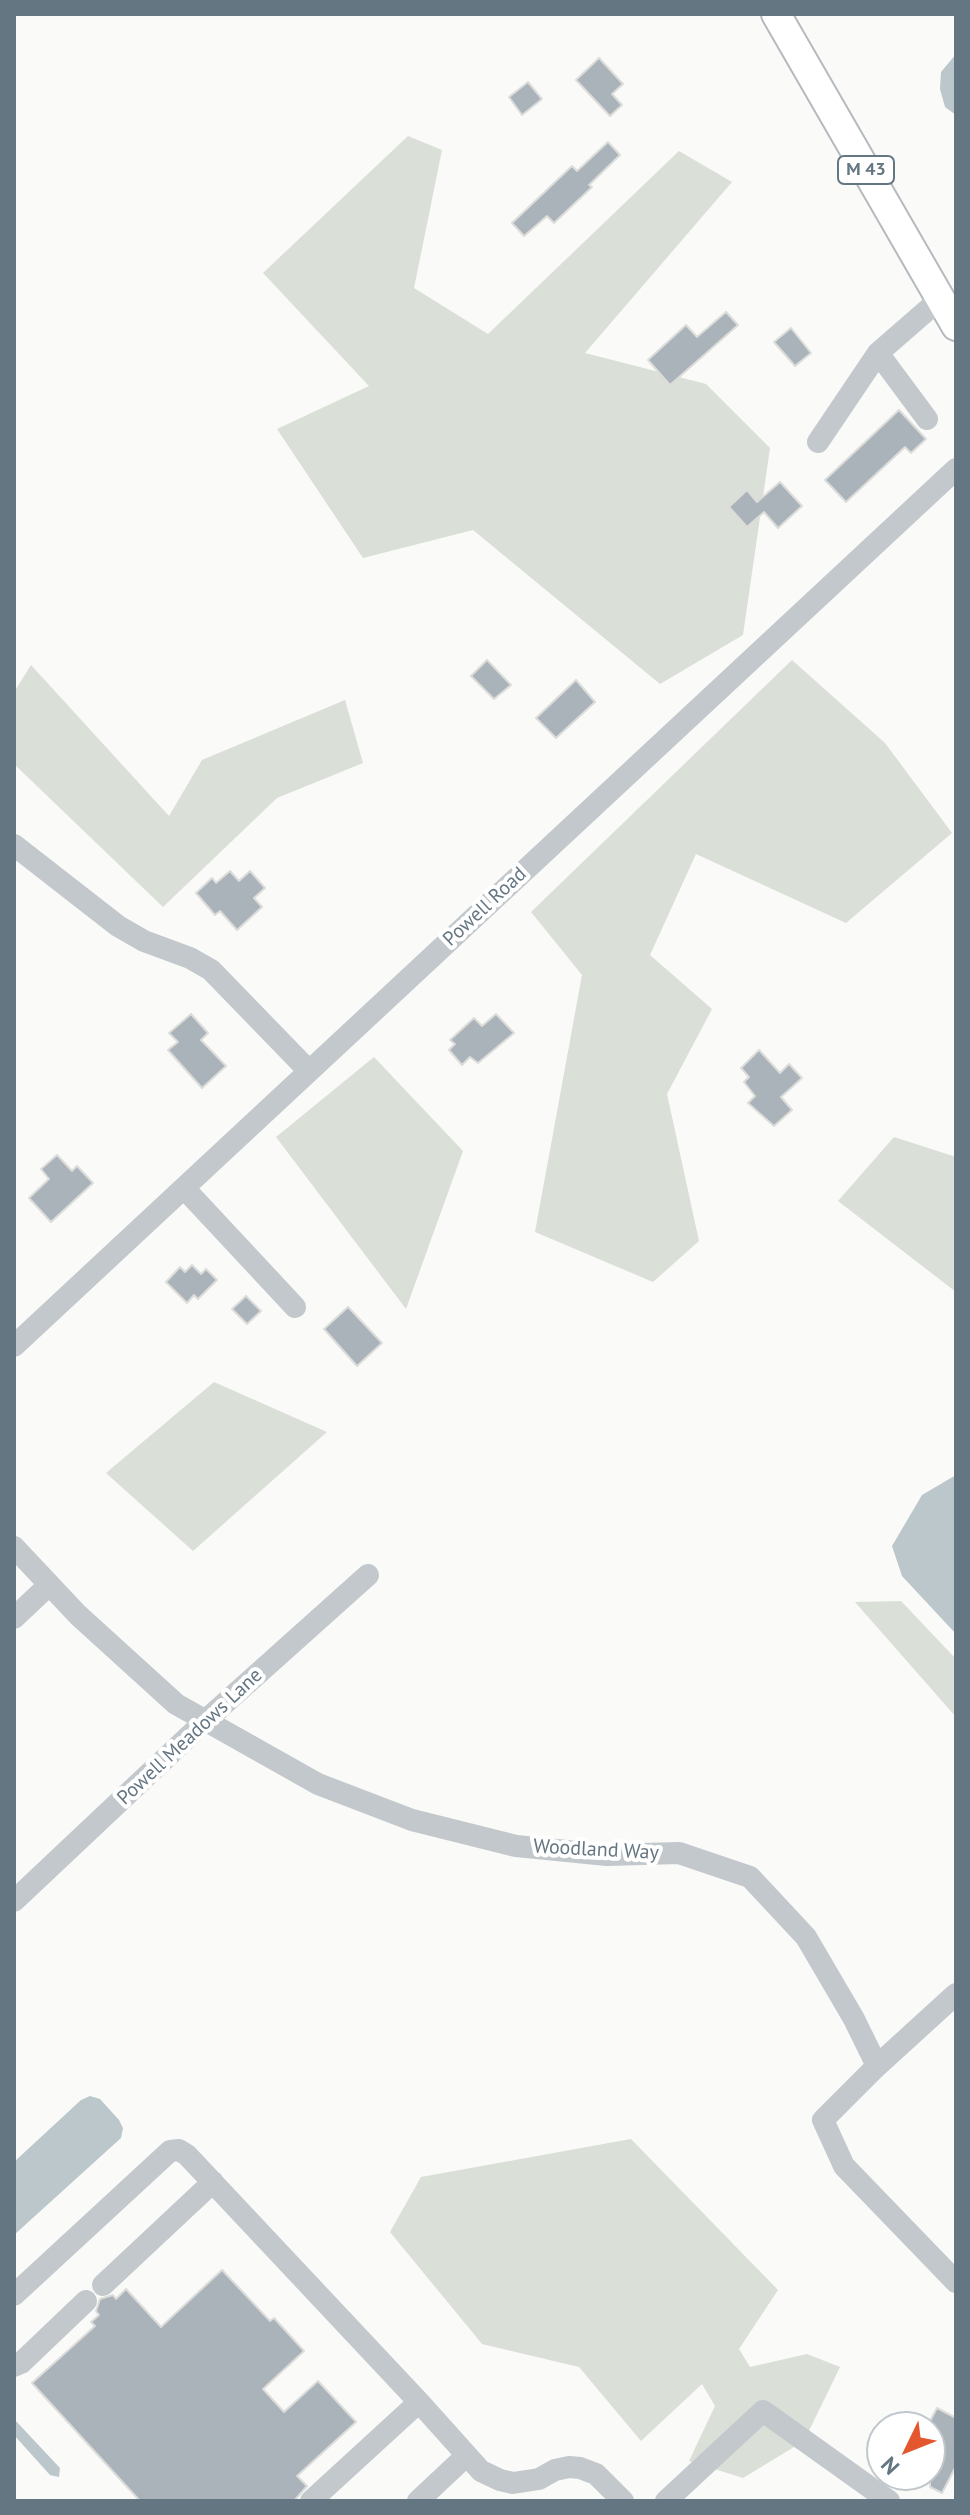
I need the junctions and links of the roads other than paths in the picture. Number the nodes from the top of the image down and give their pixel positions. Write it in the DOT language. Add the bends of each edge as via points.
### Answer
graph roads {
  1 [pos="776,14"];
  2 [pos="940,299"];
  3 [pos="956,326"];
  4 [pos="878,353"];
  5 [pos="927,419"];
  6 [pos="818,442"];
  7 [pos="956,469"];
  8 [pos="14,845"];
  9 [pos="309,1071"];
  10 [pos="184,1188"];
  11 [pos="295,1307"];
  12 [pos="14,1346"];
  13 [pos="14,1547"];
  14 [pos="368,1575"];
  15 [pos="49,1585"];
  16 [pos="14,1618"];
  17 [pos="205,1721"];
  18 [pos="14,1901"];
  19 [pos="956,1994"];
  20 [pos="877,2066"];
  21 [pos="213,2182"];
  22 [pos="956,2282"];
  23 [pos="103,2285"];
  24 [pos="14,2295"];
  25 [pos="86,2301"];
  26 [pos="14,2366"];
  27 [pos="419,2402"];
  28 [pos="466,2456"];
  29 [pos="311,2501"];
  30 [pos="418,2501"];
  31 [pos="623,2501"];
  32 [pos="666,2501"];
  33 [pos="889,2501"];
  1 -- 2 [label="main road, M 43"];
  2 -- 3 [label="main road, M 43"];
  2 -- 4 [label="street"];
  4 -- 5 [label="street"];
  4 -- 6 [label="street"];
  7 -- 9 [label="street, Powell Road"];
  8 -- 9 [label="street" via="118,926 211,970"];
  9 -- 10 [label="street, Powell Road"];
  10 -- 11 [label="street"];
  10 -- 12 [label="street, Powell Road"];
  13 -- 15 [label="street, Woodland Way"];
  14 -- 17 [label="street, Powell Meadows Lane"];
  15 -- 16 [label="street"];
  15 -- 17 [label="street, Woodland Way" via="176,1704"];
  17 -- 18 [label="street, Powell Meadows Lane"];
  17 -- 20 [label="street, Woodland Way" via="318,1784 412,1820 516,1846 607,1855 679,1853 750,1877 806,1937"];
  19 -- 20 [label="street"];
  20 -- 22 [label="street" via="823,2120 844,2166"];
  21 -- 23 [label="street"];
  21 -- 24 [label="street" via="184,2152 170,2151"];
  21 -- 27 [label="street"];
  25 -- 26 [label="street"];
  27 -- 28 [label="street"];
  27 -- 29 [label="street"];
  28 -- 30 [label="street"];
  28 -- 31 [label="street" via="490,2477 513,2483 583,2468 604,2480"];
  32 -- 33 [label="street" via="763,2411"];
}
